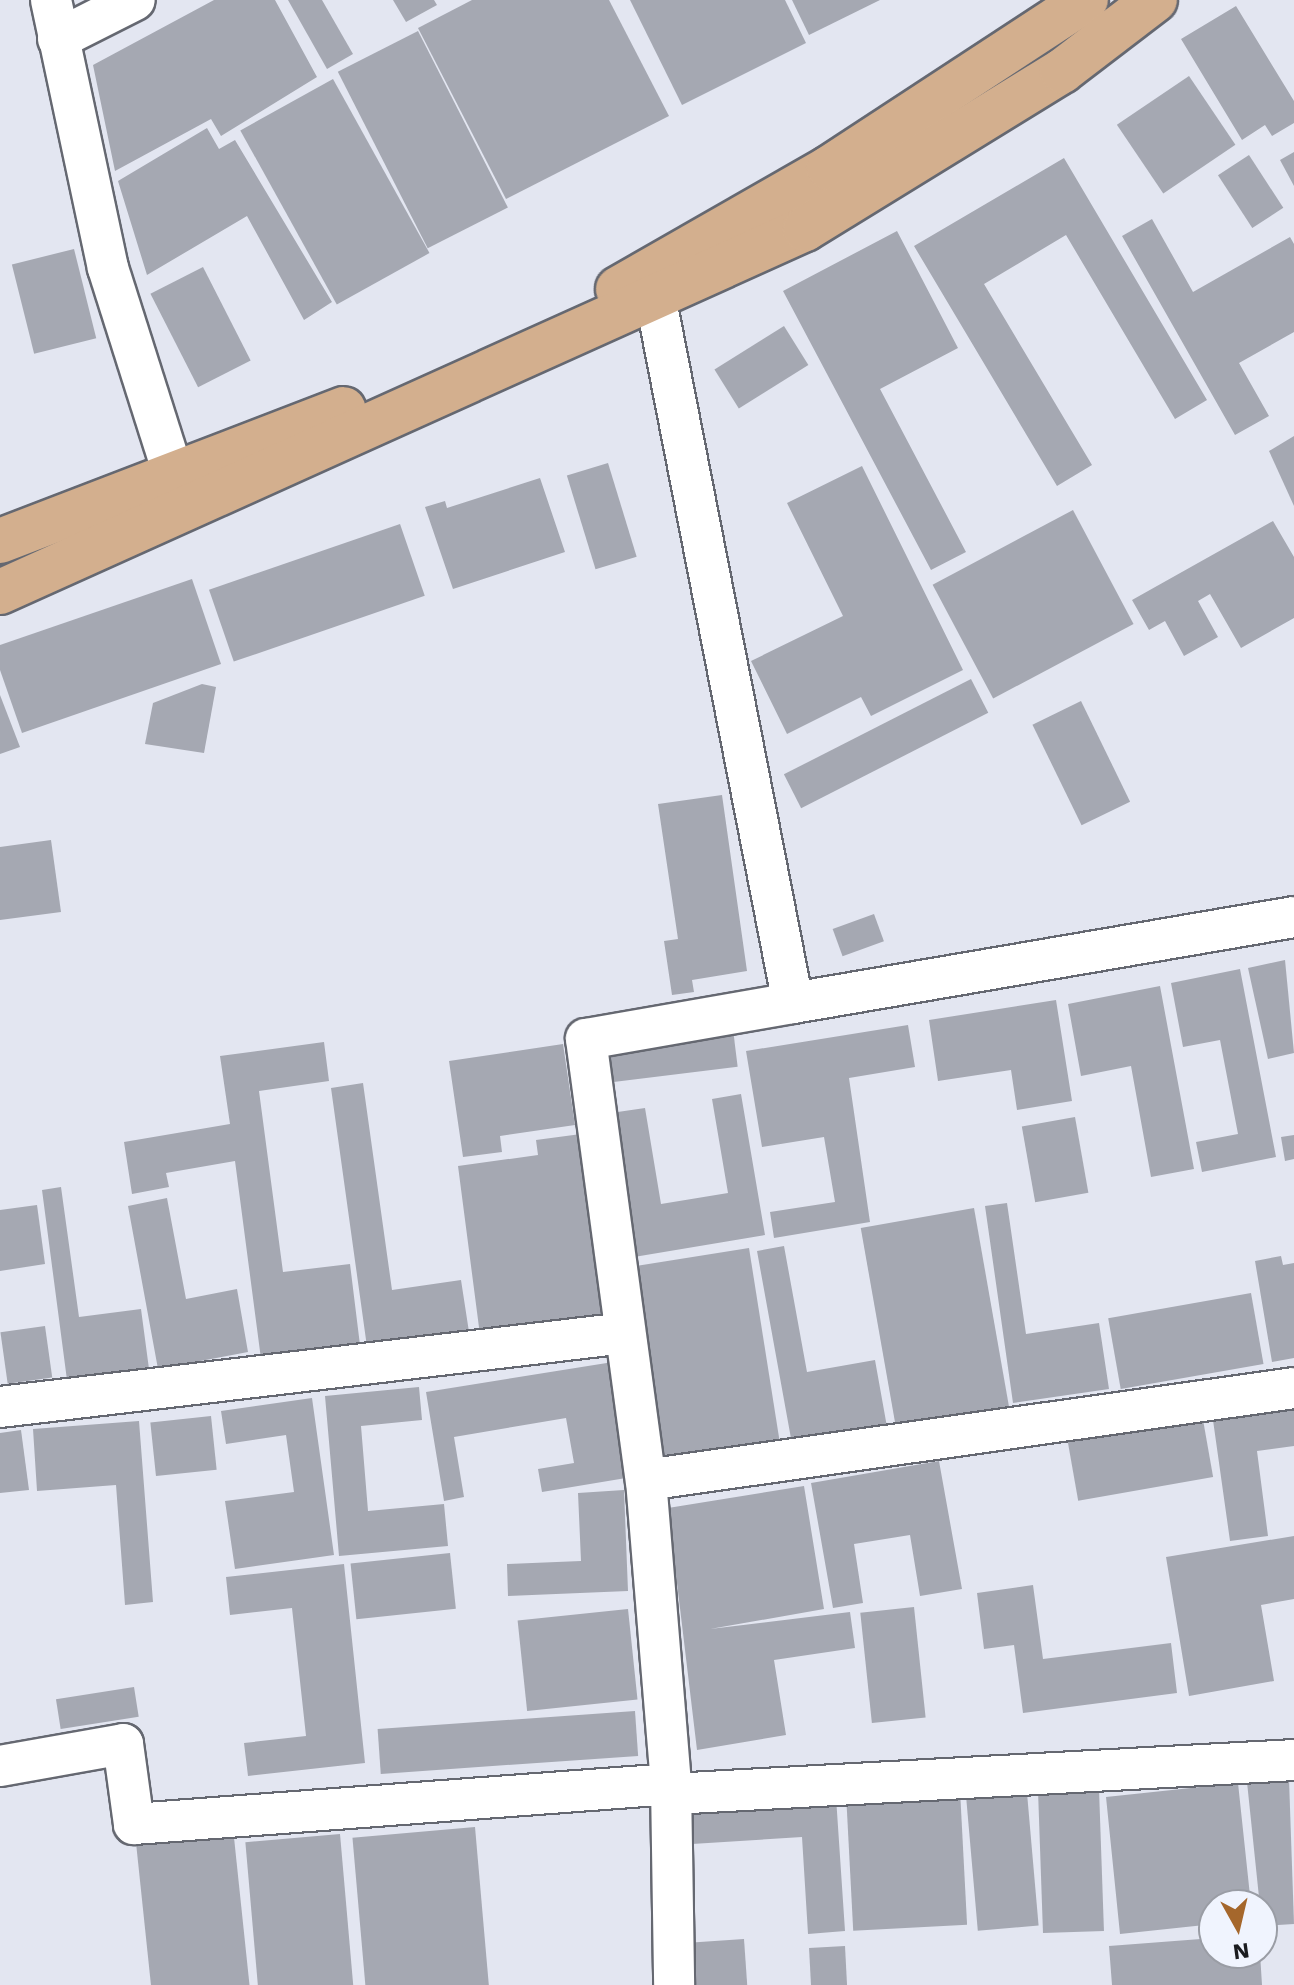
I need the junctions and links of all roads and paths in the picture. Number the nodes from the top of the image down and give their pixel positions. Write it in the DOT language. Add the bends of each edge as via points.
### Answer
graph roads {
  1 [pos="51,0"];
  2 [pos="135,0"];
  3 [pos="1086,0"];
  4 [pos="1155,0"];
  5 [pos="58,39"];
  6 [pos="656,301"];
  7 [pos="174,476"];
  8 [pos="0,541"];
  9 [pos="0,592"];
  10 [pos="1294,917"];
  11 [pos="793,1003"];
  12 [pos="625,1333"];
  13 [pos="1294,1388"];
  14 [pos="0,1407"];
  15 [pos="646,1480"];
  16 [pos="1294,1760"];
  17 [pos="0,1766"];
  18 [pos="671,1789"];
  19 [pos="674,1985"];
  1 -- 5 [label="street"];
  2 -- 5 [label="street"];
  3 -- 7 [label="main road" via="829,168 630,284"];
  4 -- 6 [label="main road" via="1062,71 805,229"];
  5 -- 7 [label="street" via="108,268"];
  6 -- 9 [label="main road"];
  6 -- 11 [label="street"];
  7 -- 8 [label="main road"];
  10 -- 11 [label="street"];
  11 -- 12 [label="street" via="586,1039"];
  12 -- 14 [label="street"];
  12 -- 15 [label="street"];
  13 -- 15 [label="street"];
  15 -- 18 [label="street"];
  16 -- 18 [label="street"];
  17 -- 18 [label="street" via="123,1744 134,1824"];
  18 -- 19 [label="street"];
}
